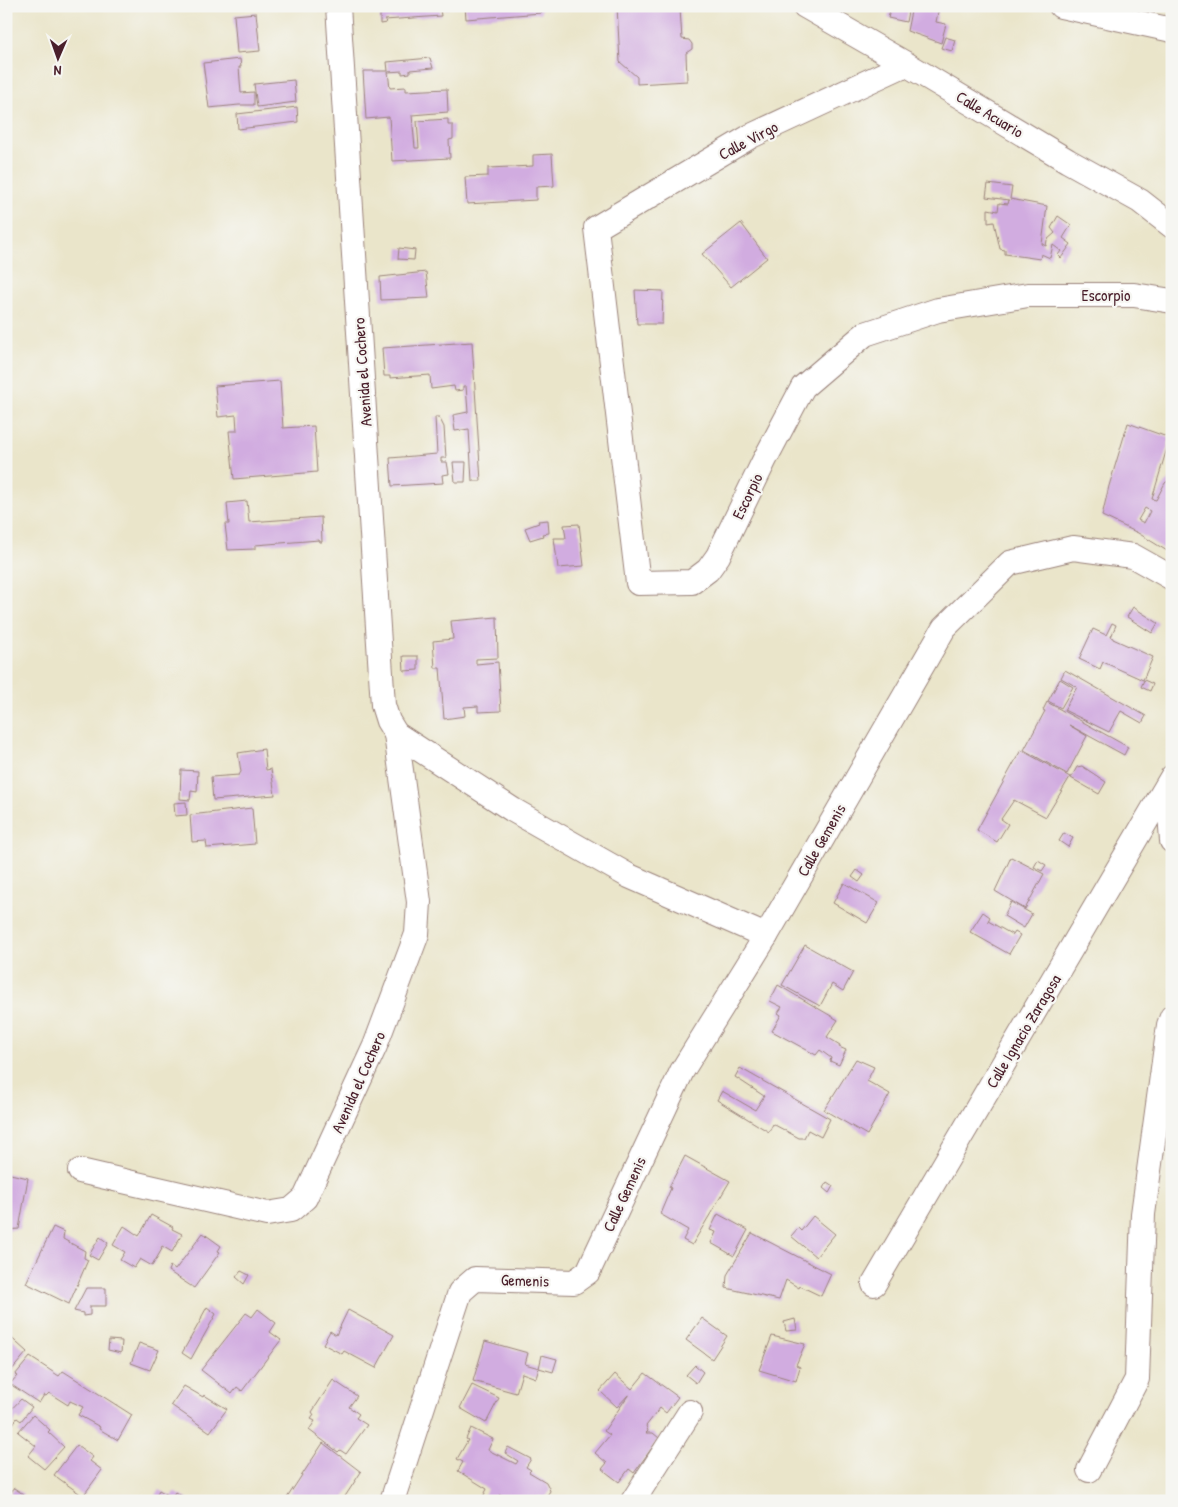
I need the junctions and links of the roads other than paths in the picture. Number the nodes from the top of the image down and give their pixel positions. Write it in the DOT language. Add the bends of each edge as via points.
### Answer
graph roads {
  1 [pos="338,6"];
  2 [pos="805,6"];
  3 [pos="1062,6"];
  4 [pos="1172,30"];
  5 [pos="906,64"];
  6 [pos="1172,226"];
  7 [pos="596,228"];
  8 [pos="1172,301"];
  9 [pos="1172,578"];
  10 [pos="396,734"];
  11 [pos="1170,781"];
  12 [pos="1172,841"];
  13 [pos="766,936"];
  14 [pos="1172,1017"];
  15 [pos="80,1171"];
  16 [pos="574,1282"];
  17 [pos="874,1284"];
  18 [pos="690,1412"];
  19 [pos="1089,1470"];
  20 [pos="392,1501"];
  21 [pos="633,1501"];
  1 -- 10 [label="street, Avenida el Cochero" via="384,705"];
  2 -- 5 [label="street, Calle Acuario"];
  3 -- 4 [label="street"];
  5 -- 6 [label="street, Calle Acuario" via="1140,201"];
  5 -- 7 [label="street, Calle Virgo" via="751,136"];
  7 -- 8 [label="street, Escorpio" via="638,583 692,582 708,570 803,387 865,334 938,310 1028,296 1134,294"];
  9 -- 13 [label="street, Calle Gemenis" via="1133,556 1073,548 1010,562 944,628"];
  10 -- 13 [label="street" via="513,810 629,876"];
  10 -- 15 [label="street, Avenida el Cochero" via="420,902 417,934 376,1046 305,1198 291,1210 266,1214"];
  11 -- 12 [label="street"];
  11 -- 17 [label="street, Calle Ignacio Zaragosa"];
  13 -- 16 [label="street, Calle Gemenis" via="682,1071 588,1272"];
  14 -- 19 [label="street" via="1143,1214 1137,1379"];
  16 -- 20 [label="street, Gemenis" via="475,1279 460,1292"];
  18 -- 21 [label="street"];
}
